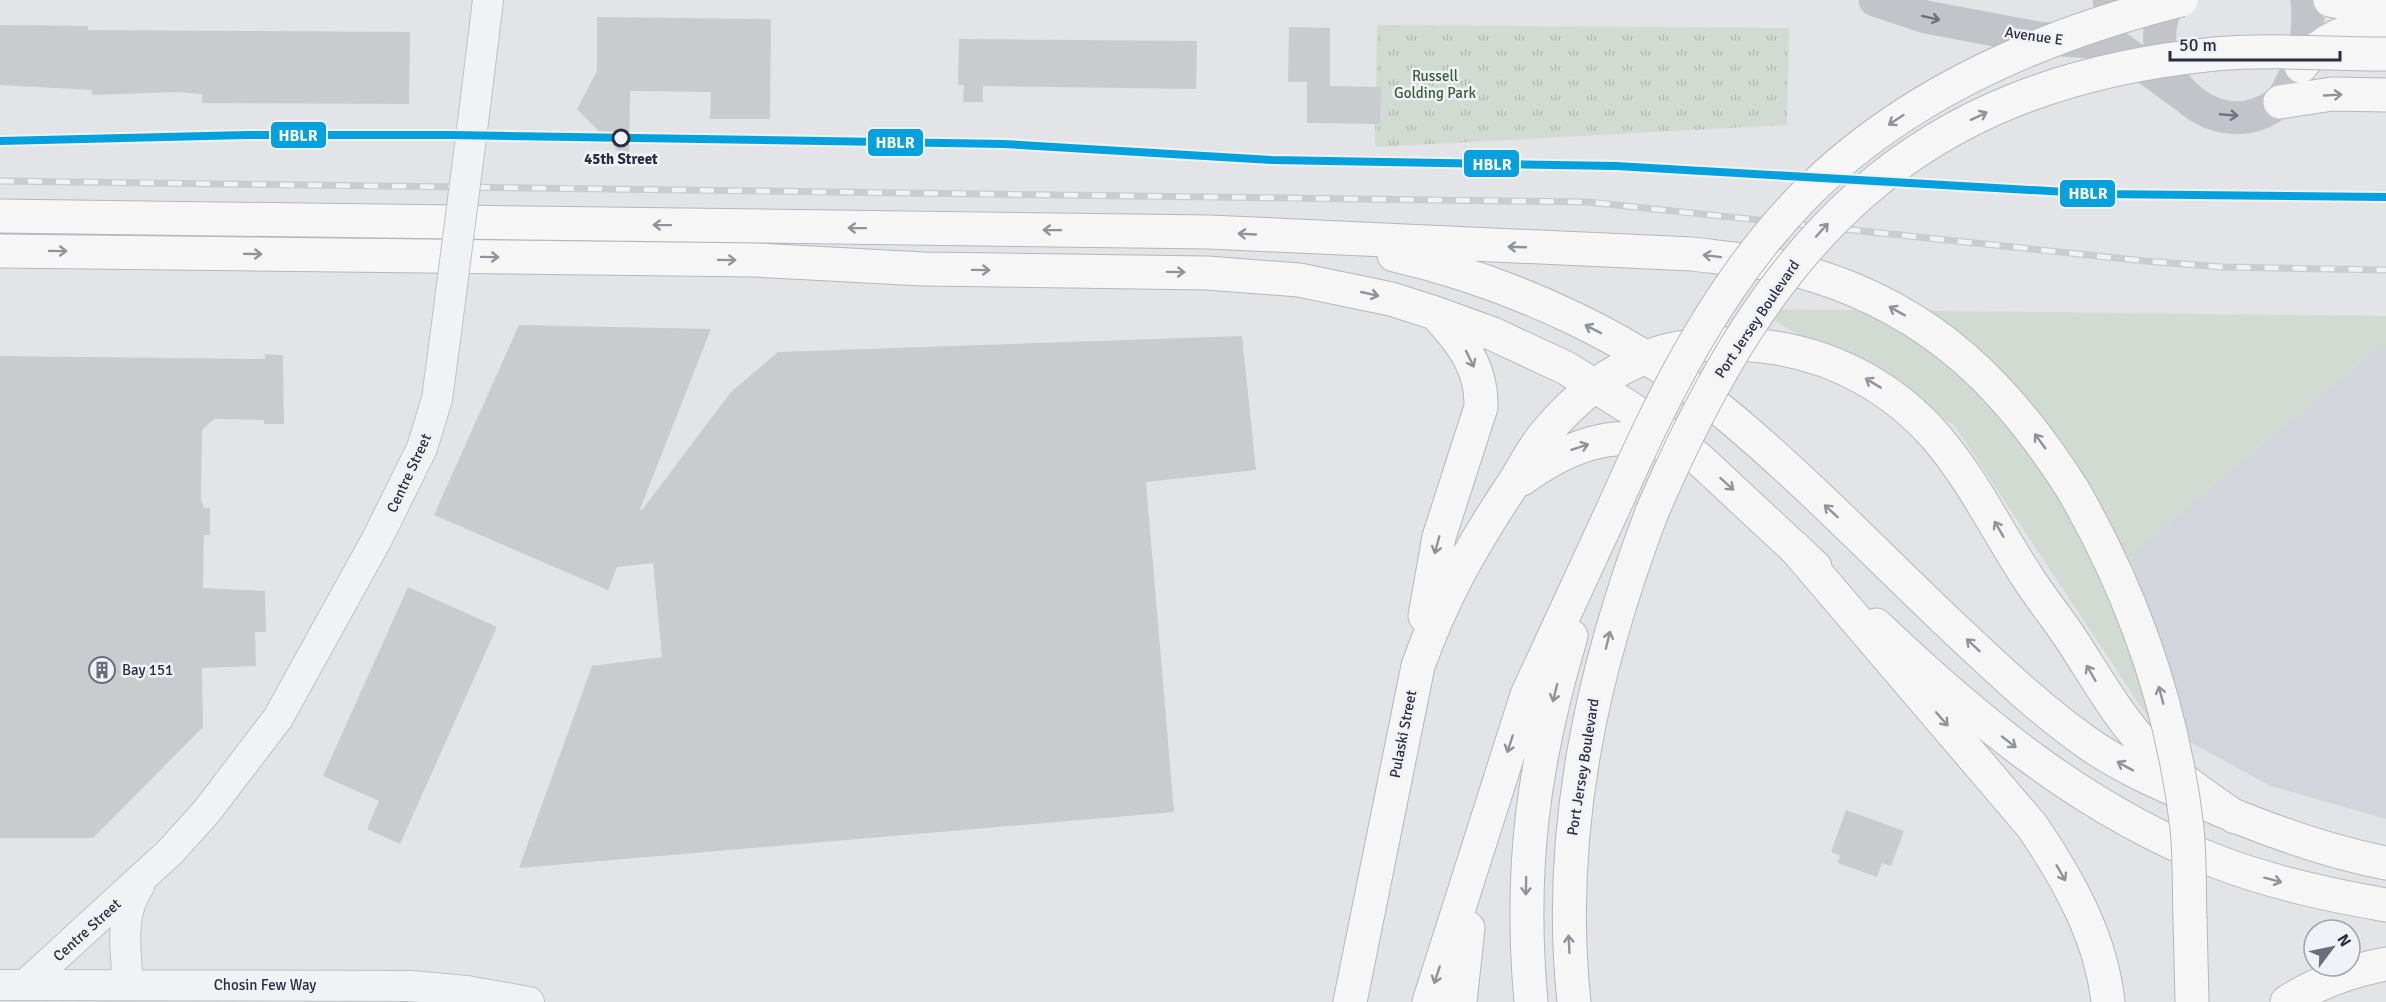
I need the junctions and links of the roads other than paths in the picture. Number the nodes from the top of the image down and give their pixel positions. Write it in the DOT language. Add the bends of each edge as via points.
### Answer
graph roads {
  1 [pos="488,0"];
  2 [pos="1875,0"];
  3 [pos="2109,0"];
  4 [pos="2137,0"];
  5 [pos="2170,0"];
  6 [pos="2181,0"];
  7 [pos="2307,0"];
  8 [pos="2330,0"];
  9 [pos="2386,10"];
  10 [pos="2386,22"];
  11 [pos="2386,54"];
  12 [pos="2299,67"];
  13 [pos="2182,94"];
  14 [pos="2386,95"];
  15 [pos="2280,102"];
  16 [pos="0,216"];
  17 [pos="1305,238"];
  18 [pos="0,251"];
  19 [pos="1435,313"];
  20 [pos="1763,346"];
  21 [pos="1644,358"];
  22 [pos="1596,386"];
  23 [pos="1708,401"];
  24 [pos="1699,459"];
  25 [pos="1512,487"];
  26 [pos="1618,498"];
  27 [pos="1794,548"];
  28 [pos="1418,666"];
  29 [pos="2235,817"];
  30 [pos="1480,840"];
  31 [pos="2386,863"];
  32 [pos="148,874"];
  33 [pos="2386,905"];
  34 [pos="2190,919"];
  35 [pos="2386,964"];
  36 [pos="13,985"];
  37 [pos="128,985"];
  38 [pos="529,1002"];
  39 [pos="1350,1002"];
  40 [pos="1429,1002"];
  41 [pos="1460,1002"];
  42 [pos="1531,1002"];
  43 [pos="1574,1002"];
  44 [pos="2108,1002"];
  45 [pos="2176,1002"];
  46 [pos="2192,1002"];
  47 [pos="2287,1002"];
  1 -- 32 [label="street, Centre Street, bridge" via="437,399 423,448 278,718 207,811"];
  2 -- 13 [label="main road, Avenue E, one-way" via="1926,17 2038,38 2112,46 2133,56"];
  3 -- 4 [label="main road"];
  5 -- 13 [label="main road" via="2160,25 2159,44 2163,62"];
  6 -- 26 [label="highway, one-way, bridge" via="2052,39 1965,79 1893,122 1830,170 1774,230 1702,331 1669,388"];
  7 -- 12 [label="main road" via="2308,18"];
  8 -- 9 [label="highway"];
  10 -- 12 [label="highway" via="2352,28 2334,36 2310,53"];
  43 -- 11 [label="highway, Port Jersey Boulevard, one-way, bridge" via="1568,919 1569,858 1582,761 1612,623 1652,512 1701,405 1767,298 1828,224 1854,197 1945,132 2012,102 2086,77 2219,54"];
  12 -- 15 [label="main road"];
  13 -- 15 [label="main road, Avenue E, one-way" via="2197,106 2232,116 2251,115"];
  15 -- 14 [label="highway, one-way" via="2332,94"];
  17 -- 16 [label="highway, one-way" via="1197,232"];
  21 -- 17 [label="highway, one-way" via="1552,309 1502,288 1403,257"];
  34 -- 17 [label="highway, one-way, bridge" via="2187,830 2172,740 2133,611 2096,529 2073,490 2022,416 1959,352 1890,307 1813,274 1773,264 1692,254"];
  18 -- 19 [label="highway, one-way" via="742,260 923,269 1207,273 1299,280 1391,299"];
  19 -- 22 [label="highway" via="1493,334"];
  19 -- 28 [label="highway, one-way" via="1470,357 1479,379 1481,407 1432,564"];
  20 -- 21 [label="highway, Pulaski Street" via="1700,343"];
  20 -- 23 [label="highway" via="1730,367"];
  29 -- 20 [label="highway, Pulaski Street, one-way" via="2163,763 2120,717 2028,579 1978,493 1936,436 1911,411 1854,372 1794,351"];
  21 -- 22 [label="highway, Pulaski Street"];
  21 -- 23 [label="highway"];
  22 -- 24 [label="highway"];
  22 -- 25 [label="highway, Pulaski Street" via="1546,433"];
  23 -- 24 [label="highway"];
  29 -- 23 [label="highway, one-way" via="2132,769 2091,746 2054,718 1754,438"];
  25 -- 24 [label="highway, Pulaski Street, one-way" via="1562,453 1608,439 1661,444"];
  24 -- 27 [label="highway, one-way"];
  25 -- 28 [label="highway, Pulaski Street" via="1458,571"];
  26 -- 30 [label="highway, one-way" via="1527,695"];
  26 -- 42 [label="highway, one-way" via="1564,660 1535,789 1525,920"];
  27 -- 33 [label="highway, one-way" via="1975,715 2067,783 2118,815 2167,840 2260,877"];
  27 -- 44 [label="highway, one-way" via="2010,799 2044,845 2084,916"];
  28 -- 39 [label="highway, Pulaski Street"];
  29 -- 31 [label="highway" via="2329,849"];
  30 -- 40 [label="highway, one-way"];
  30 -- 41 [label="highway"];
  32 -- 36 [label="street, Centre Street"];
  32 -- 37 [label="street, Centre Street" via="129,905 126,918"];
  34 -- 45 [label="highway"];
  34 -- 46 [label="highway"];
  35 -- 47 [label="highway" via="2337,976"];
  36 -- 37 [label="street, Chosin Few Way"];
  37 -- 38 [label="street, Chosin Few Way" via="411,986"];
}
